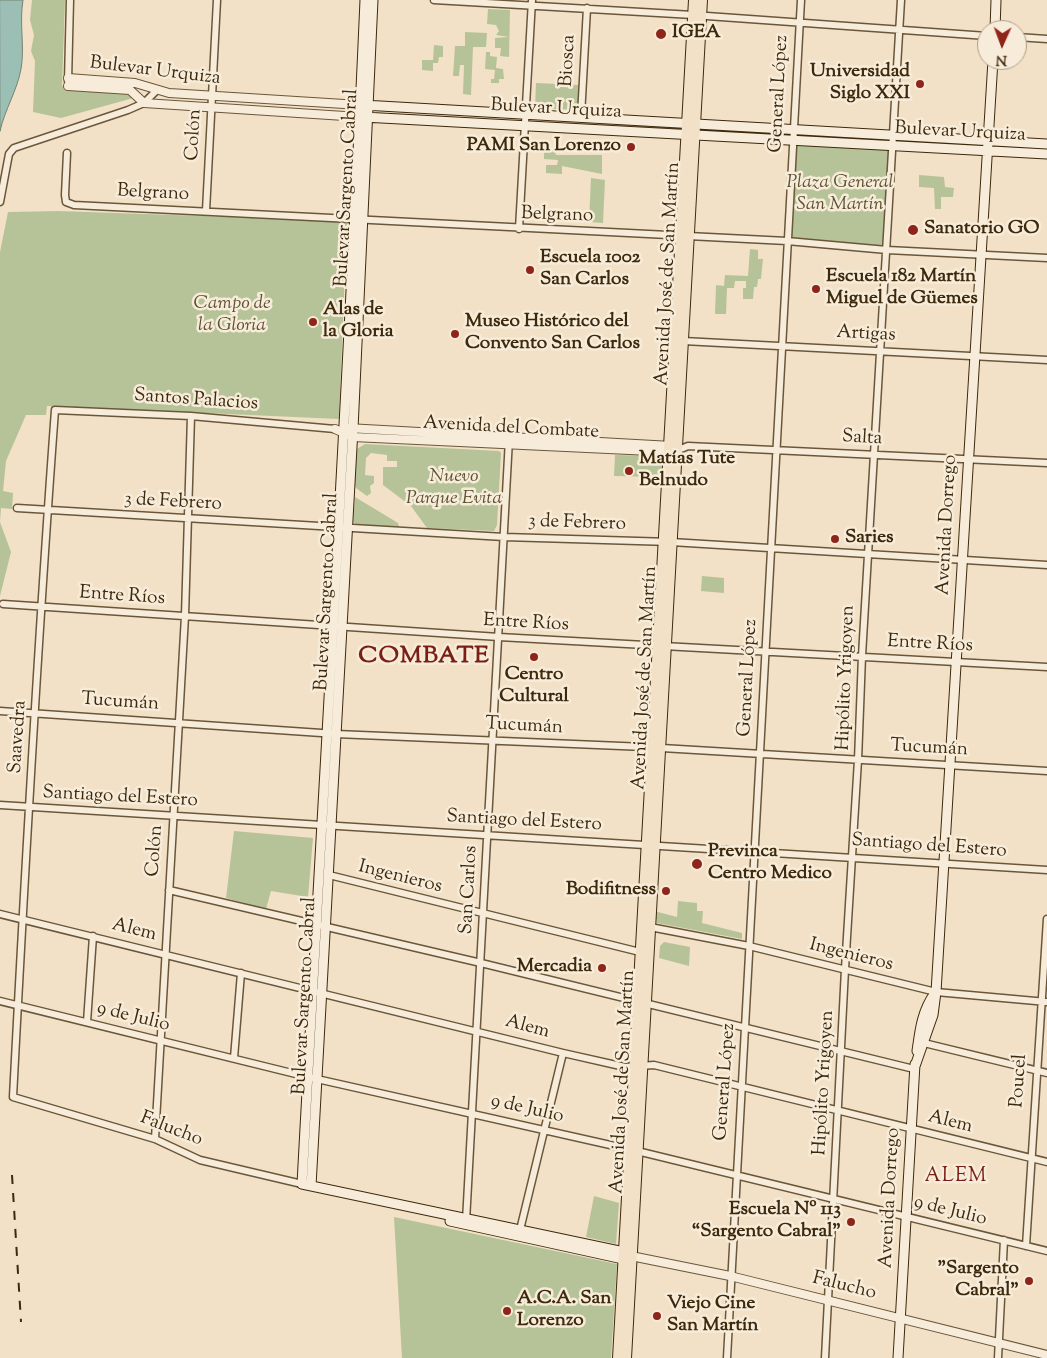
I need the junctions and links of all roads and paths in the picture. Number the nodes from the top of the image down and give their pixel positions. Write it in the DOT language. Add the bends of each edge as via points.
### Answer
graph roads {
  1 [pos="70,0"];
  2 [pos="217,0"];
  3 [pos="364,0"];
  4 [pos="373,0"];
  5 [pos="434,0"];
  6 [pos="694,0"];
  7 [pos="702,0"];
  8 [pos="801,0"];
  9 [pos="901,0"];
  10 [pos="996,0"];
  11 [pos="533,2"];
  12 [pos="587,8"];
  13 [pos="697,15"];
  14 [pos="995,20"];
  15 [pos="800,23"];
  16 [pos="899,30"];
  17 [pos="977,35"];
  18 [pos="1027,38"];
  19 [pos="1047,39"];
  20 [pos="992,70"];
  21 [pos="68,82"];
  22 [pos="156,91"];
  23 [pos="212,96"];
  24 [pos="144,103"];
  25 [pos="364,105"];
  26 [pos="211,107"];
  27 [pos="525,113"];
  28 [pos="581,116"];
  29 [pos="363,117"];
  30 [pos="525,124"];
  31 [pos="691,129"];
  32 [pos="793,130"];
  33 [pos="893,135"];
  34 [pos="793,140"];
  35 [pos="988,140"];
  36 [pos="1047,144"];
  37 [pos="893,146"];
  38 [pos="987,151"];
  39 [pos="67,153"];
  40 [pos="1047,154"];
  41 [pos="0,202"];
  42 [pos="206,211"];
  43 [pos="359,219"];
  44 [pos="519,229"];
  45 [pos="684,236"];
  46 [pos="787,241"];
  47 [pos="887,250"];
  48 [pos="981,256"];
  49 [pos="1047,258"];
  50 [pos="683,341"];
  51 [pos="781,346"];
  52 [pos="881,351"];
  53 [pos="974,356"];
  54 [pos="1047,360"];
  55 [pos="55,410"];
  56 [pos="191,416"];
  57 [pos="335,428"];
  58 [pos="349,432"];
  59 [pos="508,441"];
  60 [pos="672,449"];
  61 [pos="777,449"];
  62 [pos="874,454"];
  63 [pos="968,460"];
  64 [pos="1047,463"];
  65 [pos="17,508"];
  66 [pos="48,511"];
  67 [pos="188,519"];
  68 [pos="343,528"];
  69 [pos="504,537"];
  70 [pos="667,542"];
  71 [pos="772,548"];
  72 [pos="868,554"];
  73 [pos="963,560"];
  74 [pos="1047,565"];
  75 [pos="3,604"];
  76 [pos="40,606"];
  77 [pos="184,616"];
  78 [pos="332,626"];
  79 [pos="342,626"];
  80 [pos="498,637"];
  81 [pos="661,646"];
  82 [pos="766,651"];
  83 [pos="862,656"];
  84 [pos="957,661"];
  85 [pos="1047,667"];
  86 [pos="0,711"];
  87 [pos="36,712"];
  88 [pos="179,722"];
  89 [pos="326,733"];
  90 [pos="336,734"];
  91 [pos="493,741"];
  92 [pos="655,748"];
  93 [pos="760,754"];
  94 [pos="858,760"];
  95 [pos="951,766"];
  96 [pos="1047,771"];
  97 [pos="0,805"];
  98 [pos="29,808"];
  99 [pos="174,816"];
  100 [pos="321,825"];
  101 [pos="331,826"];
  102 [pos="488,835"];
  103 [pos="650,844"];
  104 [pos="754,852"];
  105 [pos="853,857"];
  106 [pos="943,863"];
  107 [pos="1047,870"];
  108 [pos="328,875"];
  109 [pos="169,890"];
  110 [pos="0,914"];
  111 [pos="484,914"];
  112 [pos="23,919"];
  113 [pos="1047,919"];
  114 [pos="316,924"];
  115 [pos="326,926"];
  116 [pos="650,927"];
  117 [pos="93,936"];
  118 [pos="749,946"];
  119 [pos="640,952"];
  120 [pos="164,954"];
  121 [pos="481,963"];
  122 [pos="845,970"];
  123 [pos="240,973"];
  124 [pos="317,992"];
  125 [pos="936,992"];
  126 [pos="0,1000"];
  127 [pos="1044,1001"];
  128 [pos="641,1002"];
  129 [pos="18,1005"];
  130 [pos="88,1022"];
  131 [pos="920,1028"];
  132 [pos="744,1029"];
  133 [pos="477,1030"];
  134 [pos="160,1040"];
  135 [pos="924,1043"];
  136 [pos="842,1051"];
  137 [pos="564,1053"];
  138 [pos="234,1058"];
  139 [pos="638,1066"];
  140 [pos="914,1069"];
  141 [pos="1036,1070"];
  142 [pos="1047,1073"];
  143 [pos="313,1077"];
  144 [pos="740,1088"];
  145 [pos="12,1097"];
  146 [pos="839,1110"];
  147 [pos="473,1113"];
  148 [pos="911,1129"];
  149 [pos="544,1130"];
  150 [pos="155,1138"];
  151 [pos="633,1150"];
  152 [pos="1031,1158"];
  153 [pos="1047,1162"];
  154 [pos="735,1176"];
  155 [pos="311,1186"];
  156 [pos="834,1198"];
  157 [pos="906,1216"];
  158 [pos="466,1221"];
  159 [pos="520,1233"];
  160 [pos="1004,1240"];
  161 [pos="1026,1246"];
  162 [pos="1047,1251"];
  163 [pos="626,1256"];
  164 [pos="730,1276"];
  165 [pos="828,1300"];
  166 [pos="900,1318"];
  167 [pos="999,1343"];
  168 [pos="1047,1355"];
  169 [pos="618,1358"];
  170 [pos="626,1358"];
  171 [pos="727,1358"];
  172 [pos="825,1358"];
  173 [pos="898,1358"];
  174 [pos="998,1358"];
  1 -- 21 [label="street"];
  2 -- 23 [label="street, Colón"];
  3 -- 25 [label="main road, Bulevar Sargento Cabral"];
  4 -- 25 [label="main road, Bulevar Sargento Cabral"];
  5 -- 11 [label="street"];
  6 -- 13 [label="main road, Avenida José de San Martín"];
  7 -- 13 [label="main road, Avenida José de San Martín"];
  8 -- 15 [label="street, General López"];
  9 -- 16 [label="street, Hipólito Yrigoyen"];
  10 -- 14 [label="main road"];
  11 -- 12 [label="street"];
  11 -- 27 [label="street"];
  12 -- 13 [label="street"];
  12 -- 28 [label="street, Biosca"];
  13 -- 15 [label="street"];
  13 -- 31 [label="main road, Avenida José de San Martín"];
  15 -- 16 [label="street"];
  15 -- 32 [label="street, General López"];
  16 -- 17 [label="street"];
  16 -- 33 [label="street, Hipólito Yrigoyen"];
  18 -- 19 [label="street"];
  20 -- 35 [label="main road, Avenida Dorrego"];
  21 -- 22 [label="street, Bulevar Urquiza" via="134,83"];
  21 -- 24 [label="street, Bulevar Urquiza" via="130,90"];
  22 -- 23 [label="street, Bulevar Urquiza"];
  22 -- 24 [label="street"];
  23 -- 25 [label="street, Bulevar Urquiza"];
  23 -- 26 [label="street, Colón"];
  24 -- 26 [label="street, Bulevar Urquiza"];
  24 -- 41 [label="street" via="14,148 9,154"];
  25 -- 27 [label="main road, Bulevar Urquiza"];
  25 -- 29 [label="main road, Bulevar Sargento Cabral"];
  26 -- 29 [label="street, Bulevar Urquiza"];
  26 -- 42 [label="street, Colón"];
  27 -- 28 [label="main road, Bulevar Urquiza"];
  27 -- 30 [label="street"];
  28 -- 31 [label="main road, Bulevar Urquiza"];
  29 -- 30 [label="main road, Bulevar Urquiza"];
  29 -- 43 [label="main road, Bulevar Sargento Cabral"];
  30 -- 31 [label="main road, Bulevar Urquiza"];
  30 -- 44 [label="street"];
  31 -- 32 [label="main road, Bulevar Urquiza"];
  31 -- 34 [label="main road, Bulevar Urquiza"];
  31 -- 45 [label="main road, Avenida José de San Martín"];
  32 -- 33 [label="main road, Bulevar Urquiza"];
  32 -- 34 [label="street, General López"];
  33 -- 35 [label="main road, Bulevar Urquiza"];
  33 -- 37 [label="street, Hipólito Yrigoyen"];
  34 -- 37 [label="main road, Bulevar Urquiza"];
  34 -- 46 [label="street, General López"];
  35 -- 36 [label="main road, Bulevar Urquiza"];
  35 -- 38 [label="main road, Avenida Dorrego"];
  37 -- 38 [label="main road, Bulevar Urquiza"];
  37 -- 47 [label="street, Hipólito Yrigoyen"];
  38 -- 40 [label="main road, Bulevar Urquiza"];
  38 -- 48 [label="main road, Avenida Dorrego"];
  39 -- 42 [label="street, Belgrano" via="66,202"];
  42 -- 43 [label="street, Belgrano"];
  43 -- 44 [label="street, Belgrano"];
  43 -- 58 [label="main road, Bulevar Sargento Cabral"];
  44 -- 45 [label="street, Belgrano"];
  45 -- 46 [label="street, Belgrano"];
  45 -- 50 [label="main road, Avenida José de San Martín"];
  45 -- 60 [label="main road, Avenida José de San Martín"];
  46 -- 47 [label="street, Belgrano"];
  46 -- 51 [label="street, General López"];
  47 -- 48 [label="street, Belgrano"];
  47 -- 52 [label="street, Hipólito Yrigoyen"];
  48 -- 49 [label="street, Belgrano"];
  48 -- 53 [label="main road, Avenida Dorrego"];
  50 -- 51 [label="street, Artigas"];
  50 -- 60 [label="main road, Avenida José de San Martín"];
  51 -- 52 [label="street, Artigas"];
  51 -- 61 [label="street, General López"];
  52 -- 53 [label="street, Artigas"];
  52 -- 62 [label="street, Hipólito Yrigoyen"];
  53 -- 54 [label="street, Artigas"];
  53 -- 63 [label="main road, Avenida Dorrego"];
  55 -- 56 [label="street, Santos Palacios"];
  55 -- 66 [label="street, Saavedra"];
  56 -- 57 [label="street, Santos Palacios"];
  56 -- 67 [label="street, Colón"];
  57 -- 58 [label="street, Santos Palacios"];
  58 -- 59 [label="street, Avenida del Combate"];
  58 -- 68 [label="main road, Bulevar Sargento Cabral"];
  59 -- 60 [label="street, Avenida del Combate"];
  59 -- 69 [label="street, San Carlos"];
  60 -- 61 [label="street, Salta" via="688,446"];
  60 -- 70 [label="main road, Avenida José de San Martín"];
  61 -- 62 [label="street, Salta"];
  61 -- 71 [label="street, General López"];
  62 -- 63 [label="street, Salta"];
  62 -- 72 [label="street, Hipólito Yrigoyen"];
  63 -- 64 [label="street, Salta"];
  63 -- 73 [label="main road, Avenida Dorrego"];
  65 -- 66 [label="street, 3 de Febrero"];
  66 -- 67 [label="street, 3 de Febrero"];
  66 -- 76 [label="street, Saavedra"];
  67 -- 68 [label="street, 3 de Febrero"];
  67 -- 77 [label="street, Colón"];
  68 -- 69 [label="street, 3 de Febrero"];
  68 -- 78 [label="main road, Bulevar Sargento Cabral"];
  68 -- 79 [label="main road, Bulevar Sargento Cabral"];
  69 -- 70 [label="street, 3 de Febrero"];
  69 -- 80 [label="street, San Carlos"];
  70 -- 71 [label="street, 3 de Febrero"];
  70 -- 81 [label="main road, Avenida José de San Martín"];
  71 -- 72 [label="street, 3 de Febrero"];
  71 -- 82 [label="street, General López"];
  72 -- 73 [label="street, 3 de Febrero"];
  72 -- 83 [label="street, Hipólito Yrigoyen"];
  73 -- 74 [label="street, 3 de Febrero"];
  73 -- 84 [label="main road, Avenida Dorrego"];
  75 -- 76 [label="street, Entre Ríos"];
  76 -- 77 [label="street, Entre Ríos"];
  76 -- 87 [label="street, Saavedra"];
  77 -- 78 [label="street, Entre Ríos"];
  77 -- 88 [label="street, Colón"];
  78 -- 79 [label="street, Entre Ríos"];
  78 -- 89 [label="main road, Bulevar Sargento Cabral"];
  79 -- 80 [label="street, Entre Ríos"];
  79 -- 90 [label="main road, Bulevar Sargento Cabral"];
  80 -- 81 [label="street, Entre Ríos"];
  80 -- 91 [label="street, San Carlos"];
  81 -- 82 [label="street, Entre Ríos"];
  81 -- 92 [label="main road, Avenida José de San Martín"];
  82 -- 83 [label="street, Entre Ríos"];
  82 -- 93 [label="street, General López"];
  83 -- 84 [label="street, Entre Ríos"];
  83 -- 94 [label="street, Hipólito Yrigoyen"];
  84 -- 85 [label="street, Entre Ríos"];
  84 -- 95 [label="main road, Avenida Dorrego"];
  86 -- 87 [label="street, Tucumán"];
  87 -- 88 [label="street, Tucumán"];
  87 -- 98 [label="street, Saavedra"];
  88 -- 89 [label="street, Tucumán"];
  88 -- 99 [label="street, Colón"];
  89 -- 90 [label="street, Tucumán"];
  89 -- 100 [label="main road, Bulevar Sargento Cabral"];
  90 -- 91 [label="street, Tucumán"];
  90 -- 101 [label="main road, Bulevar Sargento Cabral"];
  91 -- 92 [label="street, Tucumán"];
  91 -- 102 [label="street, San Carlos"];
  92 -- 93 [label="street, Tucumán"];
  92 -- 103 [label="main road, Avenida José de San Martín"];
  93 -- 94 [label="street, Tucumán"];
  93 -- 104 [label="street, General López"];
  94 -- 95 [label="street, Tucumán"];
  94 -- 105 [label="street, Hipólito Yrigoyen"];
  95 -- 96 [label="street, Tucumán"];
  95 -- 106 [label="main road, Avenida Dorrego"];
  97 -- 98 [label="street, Santiago del Estero"];
  98 -- 99 [label="street, Santiago del Estero"];
  98 -- 112 [label="street, Saavedra"];
  99 -- 100 [label="street, Santiago del Estero"];
  99 -- 109 [label="street, Colón"];
  100 -- 101 [label="street, Santiago del Estero"];
  100 -- 114 [label="main road, Bulevar Sargento Cabral"];
  101 -- 102 [label="street, Santiago del Estero"];
  101 -- 108 [label="main road, Bulevar Sargento Cabral"];
  102 -- 103 [label="street, Santiago del Estero"];
  102 -- 111 [label="street, San Carlos"];
  103 -- 104 [label="street, Santiago del Estero"];
  103 -- 116 [label="main road, Avenida José de San Martín"];
  103 -- 119 [label="main road, Avenida José de San Martín"];
  104 -- 105 [label="street, Santiago del Estero"];
  104 -- 118 [label="street, General López"];
  105 -- 106 [label="street, Santiago del Estero"];
  105 -- 122 [label="street, Hipólito Yrigoyen"];
  106 -- 107 [label="street, Santiago del Estero"];
  106 -- 125 [label="main road, Avenida Dorrego"];
  108 -- 111 [label="street, Ingenieros"];
  108 -- 115 [label="main road, Bulevar Sargento Cabral"];
  109 -- 114 [label="street"];
  109 -- 120 [label="street, Colón"];
  110 -- 112 [label="street, Alem"];
  111 -- 119 [label="street, Ingenieros"];
  111 -- 121 [label="street, San Carlos"];
  112 -- 117 [label="street, Alem"];
  112 -- 129 [label="street, Saavedra"];
  113 -- 127 [label="street, Poucel"];
  114 -- 115 [label="street"];
  114 -- 124 [label="main road, Bulevar Sargento Cabral"];
  115 -- 121 [label="street"];
  115 -- 124 [label="main road, Bulevar Sargento Cabral"];
  116 -- 118 [label="street, Ingenieros"];
  116 -- 128 [label="main road, Avenida José de San Martín"];
  117 -- 120 [label="street, Alem"];
  117 -- 130 [label="street"];
  118 -- 122 [label="street, Ingenieros"];
  118 -- 132 [label="street, General López"];
  119 -- 128 [label="main road, Avenida José de San Martín"];
  120 -- 123 [label="street, Alem"];
  120 -- 134 [label="street, Colón"];
  121 -- 128 [label="street"];
  121 -- 133 [label="street, San Carlos"];
  122 -- 125 [label="street, Ingenieros"];
  122 -- 136 [label="street, Hipólito Yrigoyen"];
  123 -- 124 [label="street, Alem"];
  123 -- 138 [label="street"];
  124 -- 133 [label="street, Alem"];
  124 -- 143 [label="main road, Bulevar Sargento Cabral"];
  125 -- 127 [label="street, Ingenieros"];
  125 -- 131 [label="main road, Avenida Dorrego" via="927,1003"];
  125 -- 135 [label="main road, Avenida Dorrego"];
  126 -- 129 [label="street, 9 de Julio"];
  127 -- 141 [label="street, Poucel"];
  128 -- 132 [label="street"];
  128 -- 139 [label="main road, Avenida José de San Martín"];
  129 -- 130 [label="street, 9 de Julio"];
  129 -- 145 [label="street, Saavedra"];
  130 -- 134 [label="street, 9 de Julio"];
  131 -- 135 [label="street"];
  131 -- 140 [label="main road, Avenida Dorrego"];
  132 -- 136 [label="street"];
  132 -- 144 [label="street, General López"];
  133 -- 137 [label="street, Alem"];
  133 -- 147 [label="street, San Carlos"];
  134 -- 138 [label="street, 9 de Julio"];
  134 -- 150 [label="street, Colón"];
  135 -- 140 [label="main road, Avenida Dorrego"];
  135 -- 141 [label="street"];
  136 -- 140 [label="street"];
  136 -- 146 [label="street, Hipólito Yrigoyen"];
  137 -- 139 [label="street, Alem" via="625,1068"];
  137 -- 149 [label="street"];
  138 -- 143 [label="street, 9 de Julio"];
  139 -- 144 [label="street, Alem" via="654,1065"];
  139 -- 151 [label="main road, Avenida José de San Martín"];
  140 -- 148 [label="main road, Avenida Dorrego"];
  141 -- 142 [label="street"];
  141 -- 152 [label="street, Poucel"];
  143 -- 147 [label="street, 9 de Julio"];
  143 -- 155 [label="main road, Bulevar Sargento Cabral"];
  144 -- 146 [label="street, Alem"];
  144 -- 154 [label="street, General López"];
  145 -- 150 [label="street, Falucho"];
  146 -- 148 [label="street, Alem"];
  146 -- 156 [label="street, Hipólito Yrigoyen"];
  147 -- 149 [label="street, 9 de Julio"];
  147 -- 158 [label="street, San Carlos"];
  148 -- 152 [label="street, Alem"];
  148 -- 157 [label="main road, Avenida Dorrego"];
  149 -- 151 [label="street, 9 de Julio"];
  149 -- 159 [label="street"];
  150 -- 155 [label="street, Falucho" via="200,1160"];
  151 -- 154 [label="street, 9 de Julio"];
  151 -- 163 [label="main road, Avenida José de San Martín"];
  152 -- 153 [label="street, Alem"];
  152 -- 161 [label="street, Poucel"];
  154 -- 156 [label="street, 9 de Julio"];
  154 -- 164 [label="street, General López"];
  155 -- 158 [label="main road, Falucho"];
  156 -- 157 [label="street, 9 de Julio"];
  156 -- 165 [label="street, Hipólito Yrigoyen"];
  157 -- 160 [label="street, 9 de Julio"];
  157 -- 166 [label="main road, Avenida Dorrego"];
  158 -- 159 [label="main road, Falucho"];
  159 -- 163 [label="main road, Falucho"];
  160 -- 161 [label="street, 9 de Julio"];
  160 -- 167 [label="street"];
  161 -- 162 [label="street, 9 de Julio"];
  163 -- 164 [label="street, Falucho"];
  163 -- 169 [label="main road, Avenida José de San Martín"];
  163 -- 170 [label="main road, Avenida José de San Martín"];
  164 -- 165 [label="street, Falucho"];
  164 -- 171 [label="street, General López"];
  165 -- 166 [label="street, Falucho"];
  165 -- 172 [label="street, Hipólito Yrigoyen"];
  166 -- 167 [label="street, Falucho"];
  166 -- 173 [label="main road, Avenida Dorrego"];
  167 -- 168 [label="street, Falucho"];
  167 -- 174 [label="street"];
}
